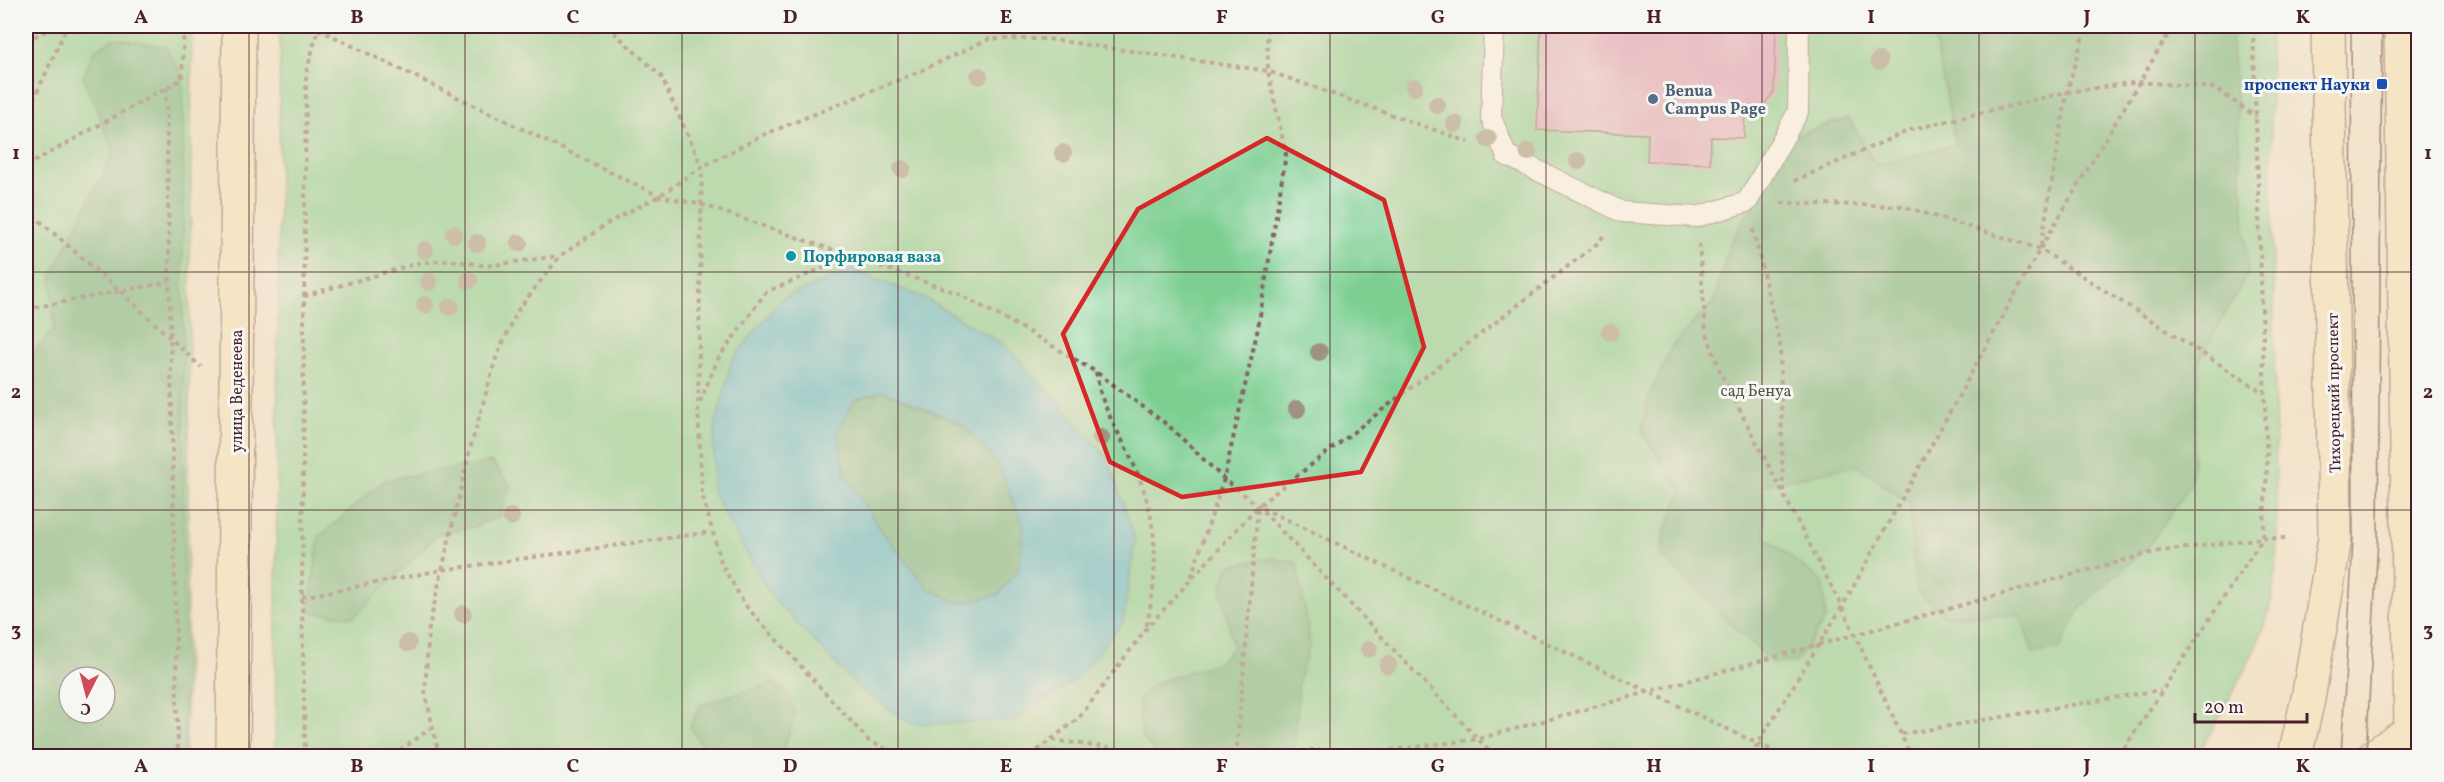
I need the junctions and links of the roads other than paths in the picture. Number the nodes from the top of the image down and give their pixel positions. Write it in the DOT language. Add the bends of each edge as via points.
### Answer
graph roads {
  1 [pos="239,26"];
  2 [pos="1494,26"];
  3 [pos="1799,26"];
  4 [pos="2328,26"];
  5 [pos="2401,26"];
  6 [pos="2414,738"];
  7 [pos="234,756"];
  8 [pos="2295,756"];
  9 [pos="2374,756"];
  1 -- 7 [label="main road, улица Веденеева"];
  2 -- 3 [label="lane" via="1491,117 1506,155 1622,212 1696,218 1747,202 1798,112"];
  4 -- 8 [label="main road, Тихорецкий проспект" via="2335,538"];
  5 -- 6 [label="main road"];
  6 -- 9 [label="main road"];
}
